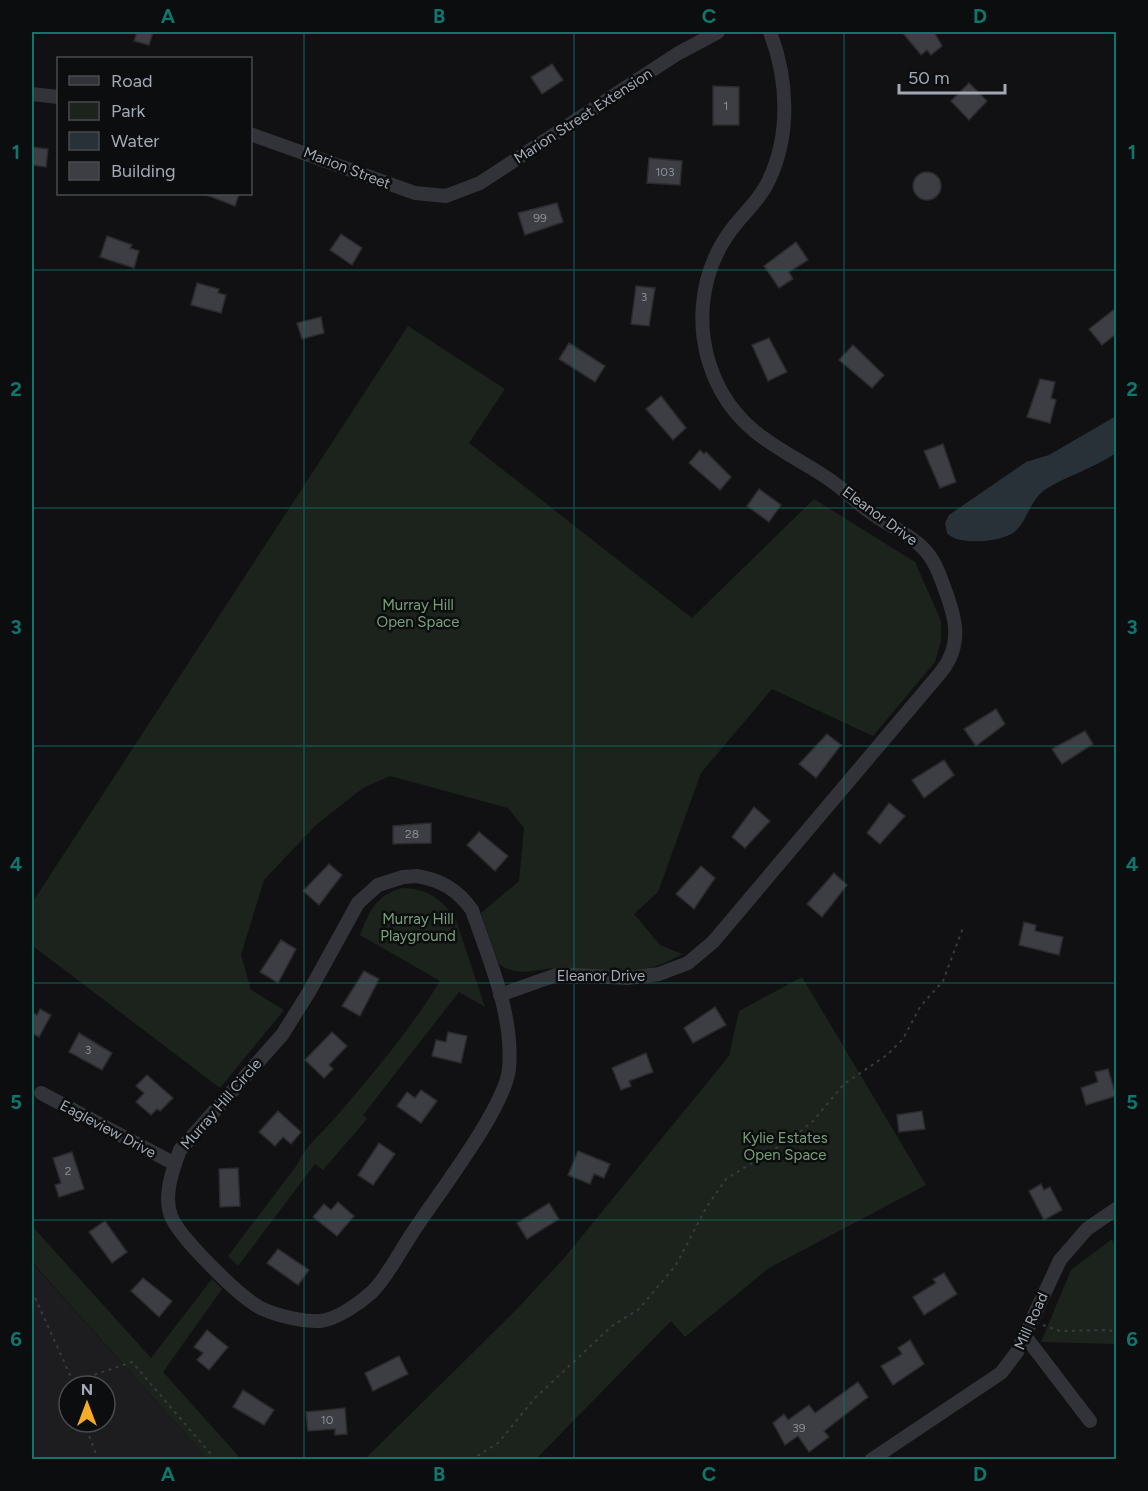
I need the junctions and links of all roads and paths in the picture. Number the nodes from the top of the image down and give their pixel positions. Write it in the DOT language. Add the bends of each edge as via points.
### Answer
graph roads {
  1 [pos="718,32"];
  2 [pos="770,32"];
  3 [pos="32,94"];
  4 [pos="57,97"];
  5 [pos="252,135"];
  6 [pos="446,195"];
  7 [pos="963,928"];
  8 [pos="500,995"];
  9 [pos="40,1093"];
  10 [pos="175,1164"];
  11 [pos="1116,1209"];
  12 [pos="32,1291"];
  13 [pos="1030,1323"];
  14 [pos="1116,1333"];
  15 [pos="1024,1336"];
  16 [pos="69,1374"];
  17 [pos="100,1374"];
  18 [pos="1090,1421"];
  19 [pos="88,1434"];
  20 [pos="98,1460"];
  21 [pos="216,1460"];
  22 [pos="471,1460"];
  23 [pos="871,1460"];
  1 -- 6 [label="street, Marion Street Extension" via="677,54 480,183"];
  2 -- 8 [label="street, Eleanor Drive" via="782,73 781,142 762,193 736,224 711,266 702,313 709,362 730,405 751,430 826,476 928,553 955,616 954,650 941,672 697,957 659,974 627,978 559,974"];
  3 -- 4 [label="street"];
  5 -- 6 [label="street, Marion Street" via="415,193"];
  7 -- 22 [label="path" via="943,981 920,1007 903,1039 844,1084 813,1121 791,1139 726,1179 676,1265 639,1309 612,1326 580,1355 535,1398 498,1443"];
  8 -- 10 [label="street, Murray Hill Circle" via="472,910 454,890 417,876 378,885 358,903 282,1035 180,1150"];
  8 -- 10 [label="street, Murray Hill Circle" via="509,1054 502,1093 486,1123 372,1292 343,1312 321,1321 289,1317 262,1309 232,1287 184,1237 171,1216 169,1194"];
  9 -- 10 [label="street, Eagleview Drive"];
  11 -- 13 [label="street, Mill Road" via="1087,1229 1068,1249 1053,1271"];
  12 -- 16 [label="path"];
  13 -- 14 [label="path" via="1050,1325 1060,1331"];
  13 -- 15 [label="street, Mill Road"];
  15 -- 18 [label="street"];
  15 -- 23 [label="street, Mill Road" via="1012,1360 995,1379"];
  17 -- 21 [label="path" via="132,1362"];
  19 -- 20 [label="path"];
}
